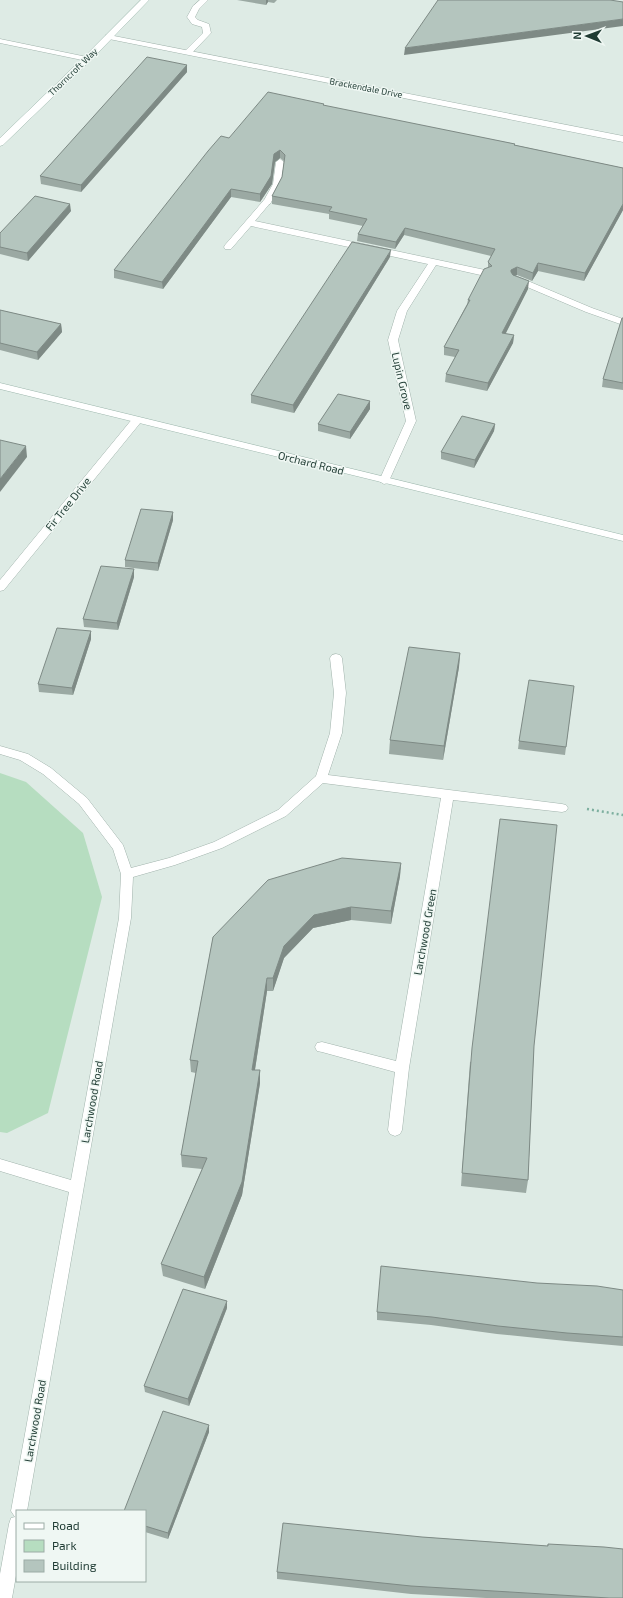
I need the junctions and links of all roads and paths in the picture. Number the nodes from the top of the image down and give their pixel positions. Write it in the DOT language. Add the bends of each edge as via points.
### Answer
graph roads {
  1 [pos="145,0"];
  2 [pos="204,0"];
  3 [pos="109,37"];
  4 [pos="0,41"];
  5 [pos="188,52"];
  6 [pos="87,59"];
  7 [pos="623,139"];
  8 [pos="0,143"];
  9 [pos="280,162"];
  10 [pos="250,223"];
  11 [pos="228,247"];
  12 [pos="434,262"];
  13 [pos="485,273"];
  14 [pos="516,279"];
  15 [pos="623,322"];
  16 [pos="0,386"];
  17 [pos="137,420"];
  18 [pos="384,481"];
  19 [pos="623,538"];
  20 [pos="0,587"];
  21 [pos="336,658"];
  22 [pos="0,750"];
  23 [pos="321,778"];
  24 [pos="448,796"];
  25 [pos="562,808"];
  26 [pos="127,874"];
  27 [pos="322,1047"];
  28 [pos="402,1068"];
  29 [pos="395,1130"];
  30 [pos="0,1165"];
  31 [pos="76,1188"];
  32 [pos="19,1510"];
  33 [pos="16,1530"];
  34 [pos="4,1598"];
  1 -- 3 [label="street, Thorncroft Way"];
  2 -- 5 [label="street" via="192,17 195,22 206,26 207,33"];
  3 -- 5 [label="street, Brackendale Drive"];
  3 -- 6 [label="street, Thorncroft Way"];
  4 -- 6 [label="street"];
  5 -- 7 [label="street, Brackendale Drive"];
  6 -- 8 [label="street, Thorncroft Way"];
  9 -- 10 [label="street" via="277,184 267,202"];
  10 -- 11 [label="street"];
  10 -- 12 [label="street"];
  12 -- 13 [label="street"];
  12 -- 18 [label="street, Lupin Grove" via="402,311 393,340 411,420"];
  14 -- 15 [label="street"];
  16 -- 17 [label="street, Orchard Road"];
  17 -- 18 [label="street, Orchard Road"];
  17 -- 20 [label="street, Fir Tree Drive"];
  18 -- 19 [label="street, Orchard Road"];
  21 -- 23 [label="street" via="340,693 336,733"];
  22 -- 26 [label="street, Larchwood Road" via="24,758 47,771 83,801 119,848"];
  23 -- 24 [label="street"];
  23 -- 26 [label="street" via="282,813 218,845"];
  24 -- 25 [label="street"];
  24 -- 28 [label="street, Larchwood Green"];
  26 -- 31 [label="street, Larchwood Road" via="125,918"];
  27 -- 28 [label="street"];
  28 -- 29 [label="street, Larchwood Green"];
  30 -- 31 [label="street"];
  31 -- 32 [label="street, Larchwood Road"];
  33 -- 34 [label="street"];
}
